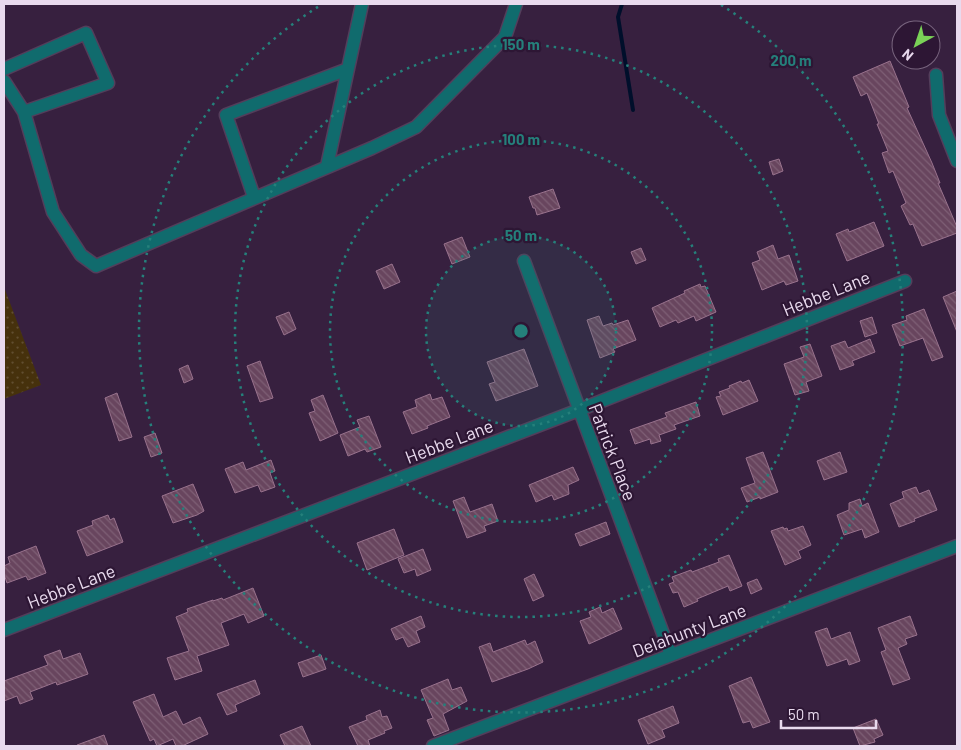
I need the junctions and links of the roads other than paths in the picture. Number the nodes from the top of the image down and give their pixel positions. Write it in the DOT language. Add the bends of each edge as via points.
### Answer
graph roads {
  1 [pos="362,4"];
  2 [pos="516,4"];
  3 [pos="4,69"];
  4 [pos="348,70"];
  5 [pos="936,75"];
  6 [pos="4,82"];
  7 [pos="24,112"];
  8 [pos="957,161"];
  9 [pos="327,166"];
  10 [pos="254,198"];
  11 [pos="524,261"];
  12 [pos="905,281"];
  13 [pos="579,410"];
  14 [pos="957,546"];
  15 [pos="4,630"];
  16 [pos="671,655"];
  17 [pos="433,746"];
  1 -- 4 [label="street"];
  2 -- 9 [label="street" via="505,37 416,127"];
  3 -- 7 [label="street" via="86,33 108,83"];
  4 -- 9 [label="street"];
  4 -- 10 [label="street" via="226,115"];
  5 -- 8 [label="street" via="939,115"];
  6 -- 7 [label="street"];
  7 -- 10 [label="street" via="52,212 81,255 96,266"];
  9 -- 10 [label="street"];
  11 -- 13 [label="street, Patrick Place"];
  12 -- 13 [label="street, Hebbe Lane"];
  13 -- 15 [label="street, Hebbe Lane"];
  13 -- 16 [label="street, Patrick Place"];
  14 -- 16 [label="street, Delahunty Lane"];
  16 -- 17 [label="street, Delahunty Lane"];
}
